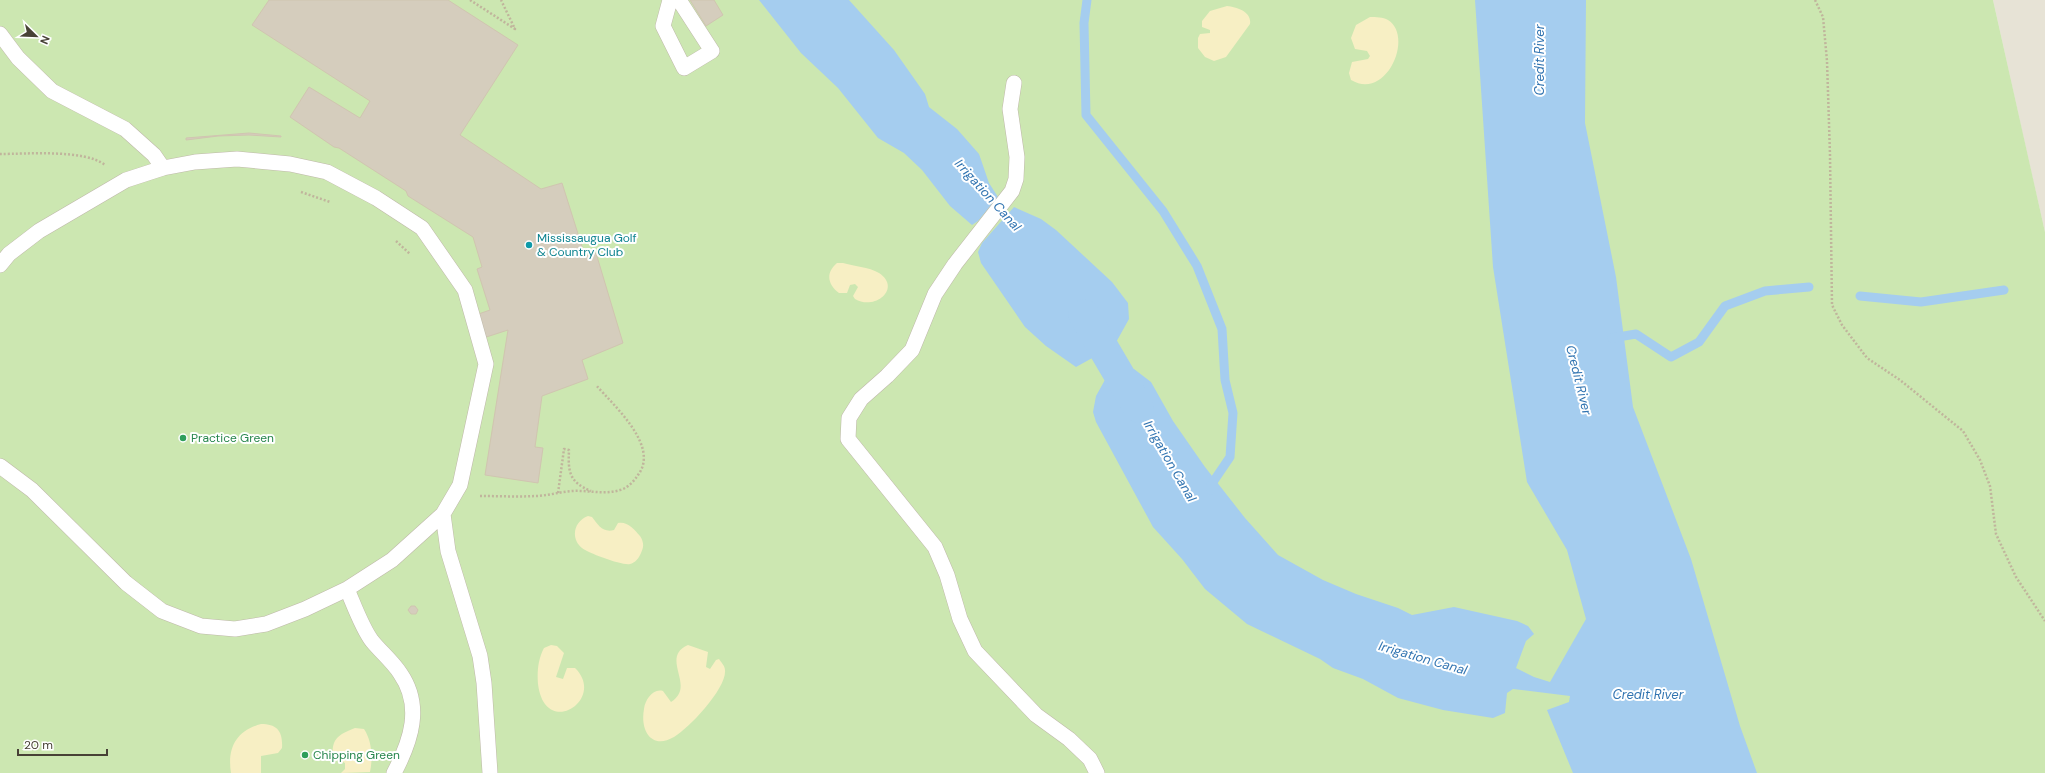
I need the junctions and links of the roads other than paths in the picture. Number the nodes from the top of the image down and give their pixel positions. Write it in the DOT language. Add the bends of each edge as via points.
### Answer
graph roads {
  1 [pos="670,0"];
  2 [pos="679,0"];
  3 [pos="0,34"];
  4 [pos="1014,83"];
  5 [pos="163,168"];
  6 [pos="0,265"];
  7 [pos="0,466"];
  8 [pos="443,514"];
  9 [pos="346,589"];
  10 [pos="394,773"];
  11 [pos="490,773"];
  12 [pos="1097,773"];
  1 -- 2 [label="lane" via="663,26 684,68 712,51"];
  3 -- 5 [label="lane" via="18,58 52,91 125,130 154,155"];
  4 -- 12 [label="lane" via="1010,108 1017,157 1016,179 1012,192 935,294 912,350 861,399 849,418 848,439 935,547 947,575 960,619 975,651 1036,715 1069,739 1090,760"];
  5 -- 6 [label="lane" via="126,180 39,231 9,254"];
  5 -- 8 [label="lane" via="195,162 237,159 290,164 327,172 376,198 422,228 465,290 486,364 460,485"];
  7 -- 9 [label="lane" via="32,490 126,583 162,611 201,626 235,629 266,624"];
  8 -- 9 [label="lane" via="392,560"];
  8 -- 11 [label="lane" via="448,551 480,656"];
  9 -- 10 [label="lane" via="371,640 401,674 408,686 414,718 411,735"];
}
